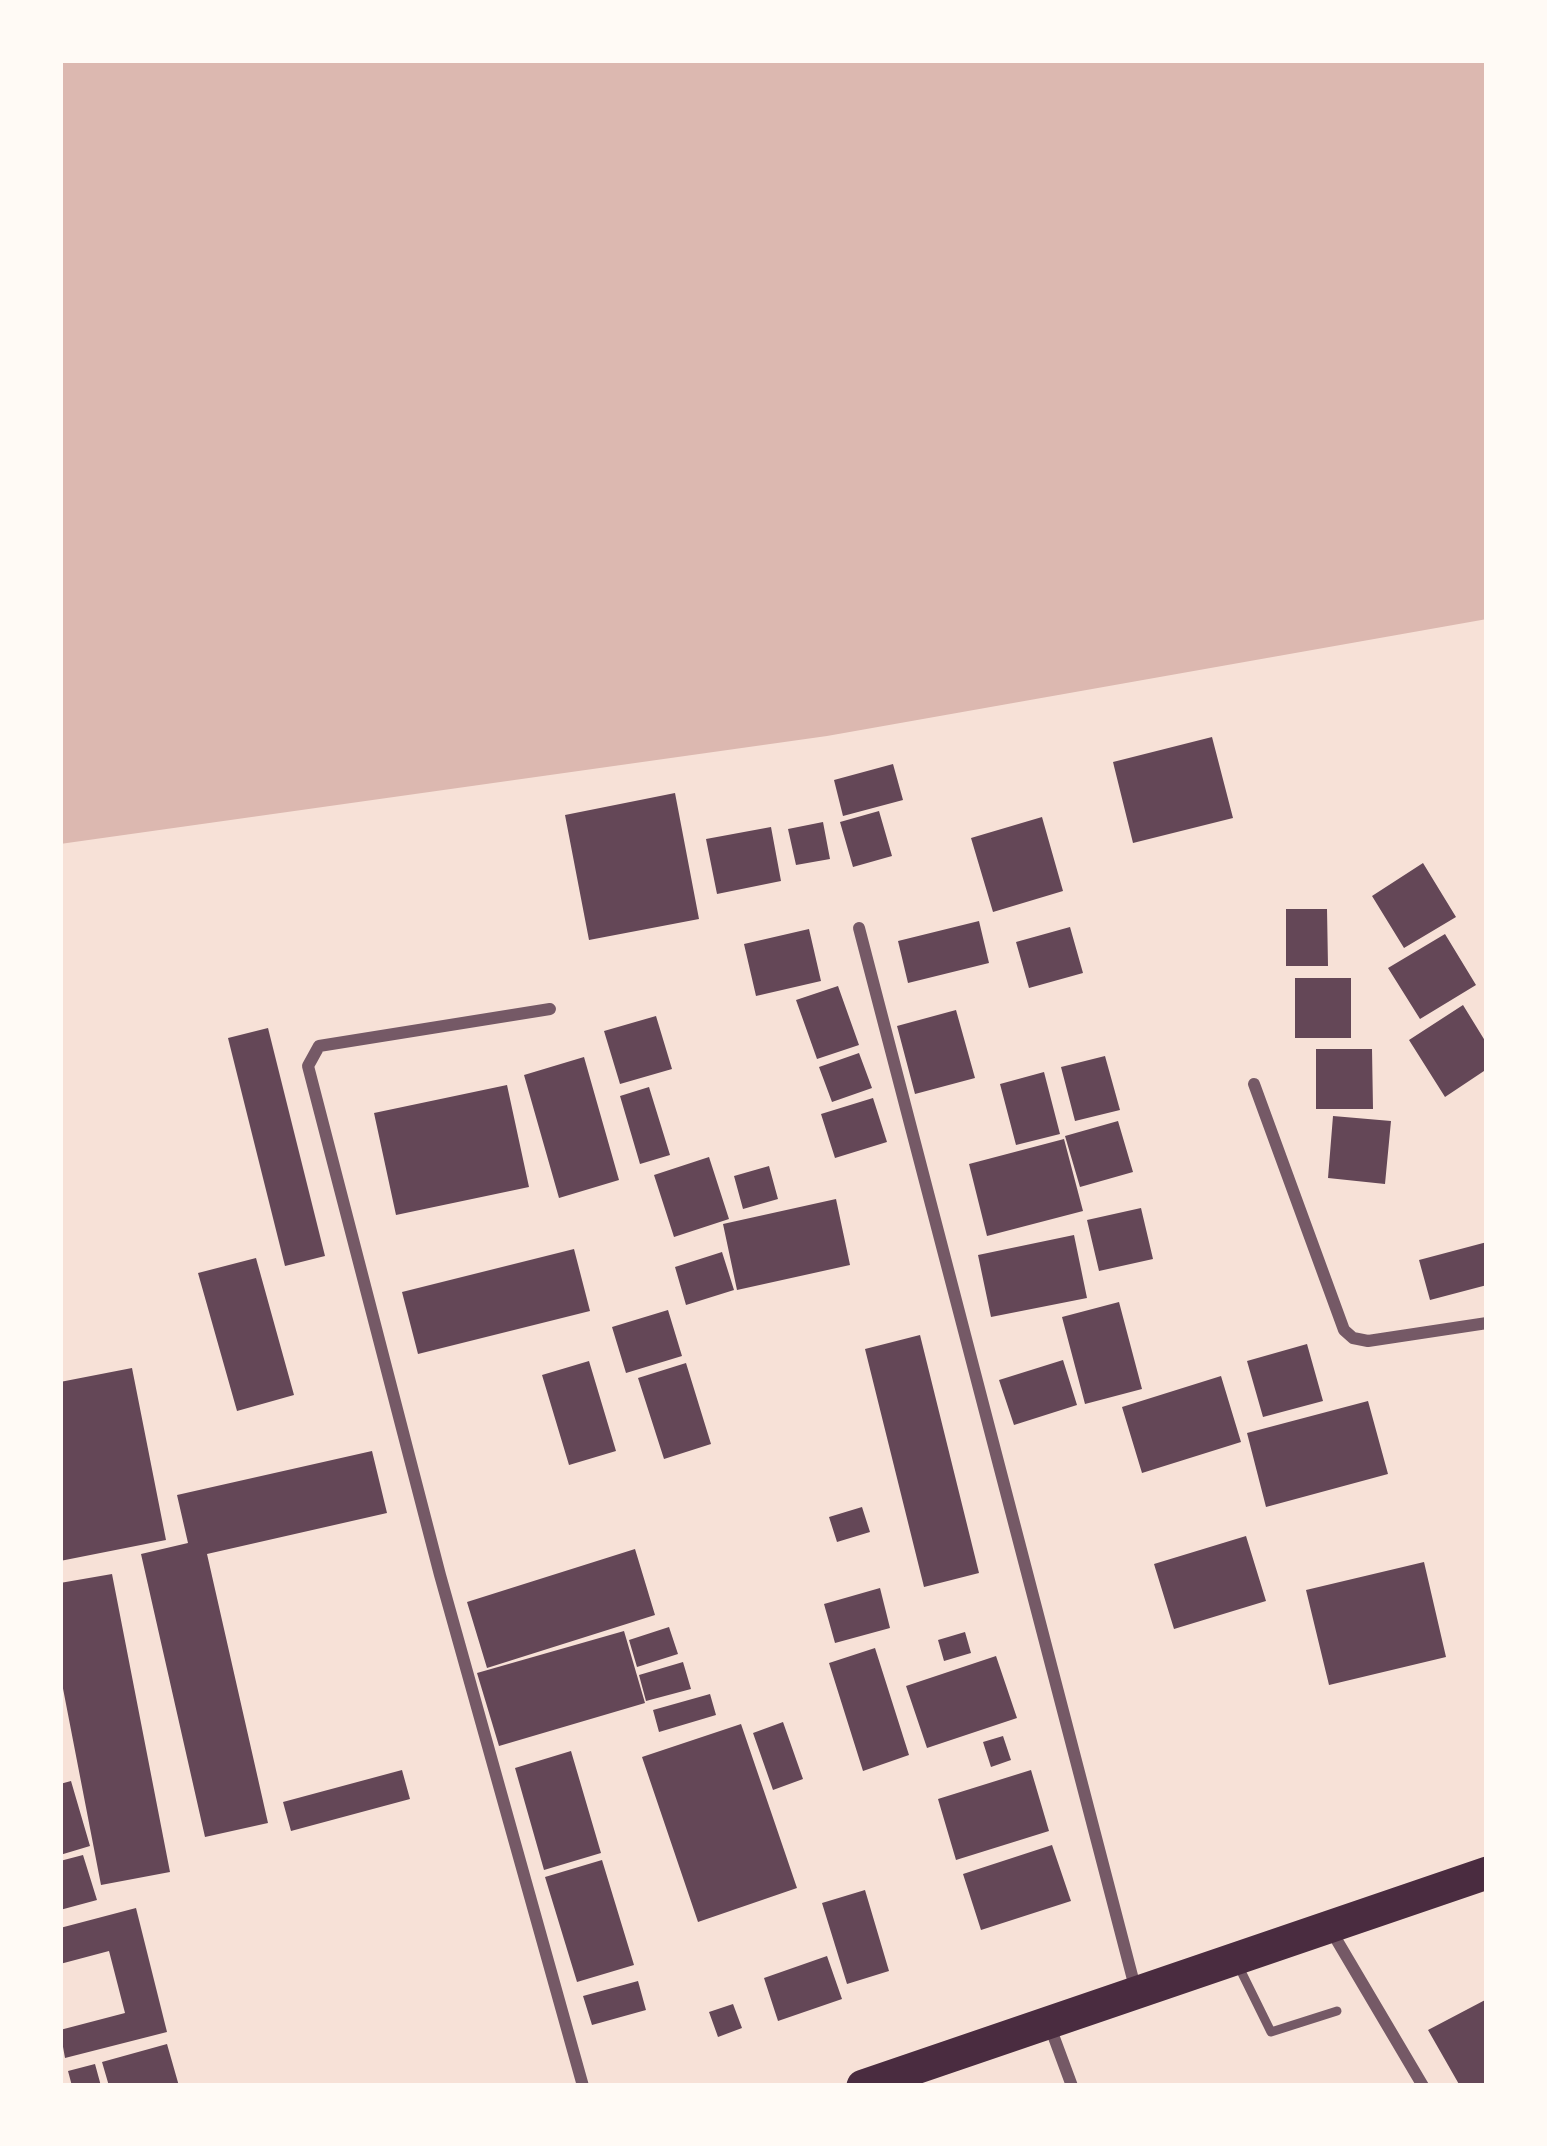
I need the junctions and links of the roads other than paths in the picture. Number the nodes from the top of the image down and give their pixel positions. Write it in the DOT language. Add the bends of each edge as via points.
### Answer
graph roads {
  1 [pos="859,928"];
  2 [pos="550,1009"];
  3 [pos="1254,1084"];
  4 [pos="1487,1323"];
  5 [pos="1487,1873"];
  6 [pos="1328,1926"];
  7 [pos="1235,1958"];
  8 [pos="1136,1992"];
  9 [pos="1337,2011"];
  10 [pos="1048,2023"];
  11 [pos="883,2083"];
  12 [pos="583,2086"];
  13 [pos="1072,2086"];
  14 [pos="1423,2086"];
  1 -- 8 [label="street"];
  2 -- 12 [label="street" via="319,1046 308,1066"];
  3 -- 4 [label="street" via="1344,1330 1368,1341"];
  5 -- 6 [label="highway"];
  6 -- 7 [label="highway"];
  6 -- 14 [label="street"];
  7 -- 8 [label="highway"];
  7 -- 9 [label="lane" via="1271,2032"];
  8 -- 10 [label="highway"];
  10 -- 11 [label="highway"];
  10 -- 13 [label="street"];
}
